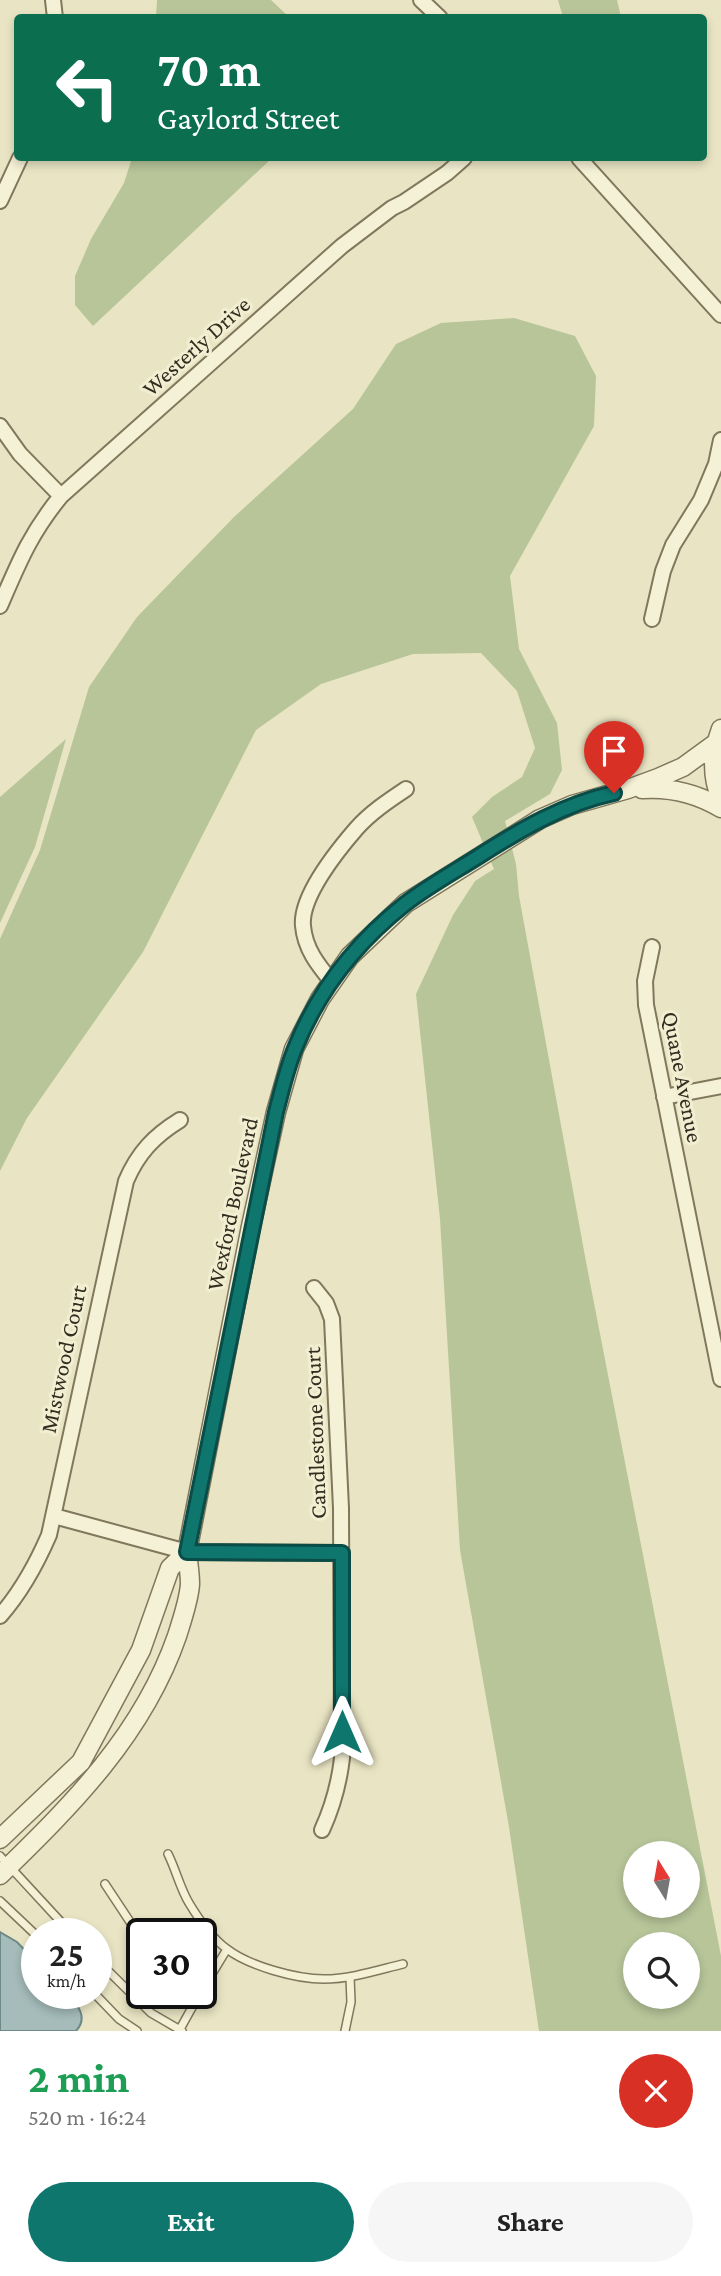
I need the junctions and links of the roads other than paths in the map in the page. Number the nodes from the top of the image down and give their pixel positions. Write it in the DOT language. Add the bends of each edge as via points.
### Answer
graph roads {
  1 [pos="421,0"];
  2 [pos="436,14"];
  3 [pos="19,161"];
  4 [pos="461,161"];
  5 [pos="582,161"];
  6 [pos="0,201"];
  7 [pos="721,316"];
  8 [pos="0,426"];
  9 [pos="721,440"];
  10 [pos="61,496"];
  11 [pos="0,606"];
  12 [pos="652,619"];
  13 [pos="718,736"];
  14 [pos="406,789"];
  15 [pos="628,789"];
  16 [pos="721,799"];
  17 [pos="721,808"];
  18 [pos="652,947"];
  19 [pos="332,982"];
  20 [pos="721,1086"];
  21 [pos="664,1097"];
  22 [pos="180,1120"];
  23 [pos="314,1288"];
  24 [pos="721,1379"];
  25 [pos="54,1516"];
  26 [pos="187,1552"];
  27 [pos="342,1553"];
  28 [pos="0,1616"];
  29 [pos="322,1830"];
  30 [pos="0,1839"];
  31 [pos="168,1854"];
  32 [pos="3,1866"];
  33 [pos="105,1884"];
  34 [pos="0,1901"];
  35 [pos="56,1918"];
  36 [pos="127,1918"];
  37 [pos="21,1921"];
  38 [pos="226,1949"];
  39 [pos="403,1964"];
  40 [pos="217,1965"];
  41 [pos="112,1975"];
  42 [pos="350,1977"];
  43 [pos="110,2009"];
  44 [pos="192,2009"];
  45 [pos="137,2031"];
  46 [pos="180,2031"];
  47 [pos="345,2031"];
  1 -- 2 [label="street"];
  3 -- 6 [label="street"];
  4 -- 10 [label="street, Westerly Drive" via="342,246"];
  5 -- 7 [label="street"];
  8 -- 10 [label="street"];
  9 -- 12 [label="street" via="701,500 673,545"];
  10 -- 11 [label="street, Westerly Drive" via="26,545"];
  13 -- 15 [label="street, Wexford Boulevard" via="683,767"];
  13 -- 16 [label="street" via="713,761"];
  14 -- 19 [label="street" via="356,828 305,904 302,925 306,943"];
  15 -- 17 [label="street, Wexford Boulevard" via="687,793"];
  15 -- 19 [label="street, Wexford Boulevard" via="540,819 417,896 374,931"];
  18 -- 21 [label="street, Quane Avenue" via="646,1005"];
  19 -- 26 [label="street, Wexford Boulevard" via="294,1049 276,1112"];
  20 -- 21 [label="street"];
  21 -- 24 [label="street, Quane Avenue"];
  22 -- 25 [label="street, Mistwood Court" via="148,1144 125,1181"];
  23 -- 27 [label="street, Candlestone Court" via="326,1303 333,1334"];
  25 -- 26 [label="street"];
  25 -- 28 [label="street, Mistwood Court" via="38,1562"];
  26 -- 27 [label="street"];
  26 -- 30 [label="street, Wexford Boulevard" via="170,1568 141,1650 81,1762"];
  26 -- 32 [label="street, Wexford Boulevard" via="190,1586 181,1624 169,1660 146,1702 99,1773"];
  27 -- 29 [label="street, Candlestone Court" via="342,1758 340,1784"];
  31 -- 38 [label="lane" via="188,1903"];
  32 -- 35 [label="lane"];
  33 -- 36 [label="lane"];
  34 -- 37 [label="lane"];
  38 -- 40 [label="lane"];
  38 -- 42 [label="lane" via="283,1973 323,1979"];
  39 -- 42 [label="lane"];
  41 -- 46 [label="lane" via="151,2013"];
  42 -- 47 [label="lane"];
  43 -- 45 [label="lane"];
  44 -- 46 [label="lane"];
}
